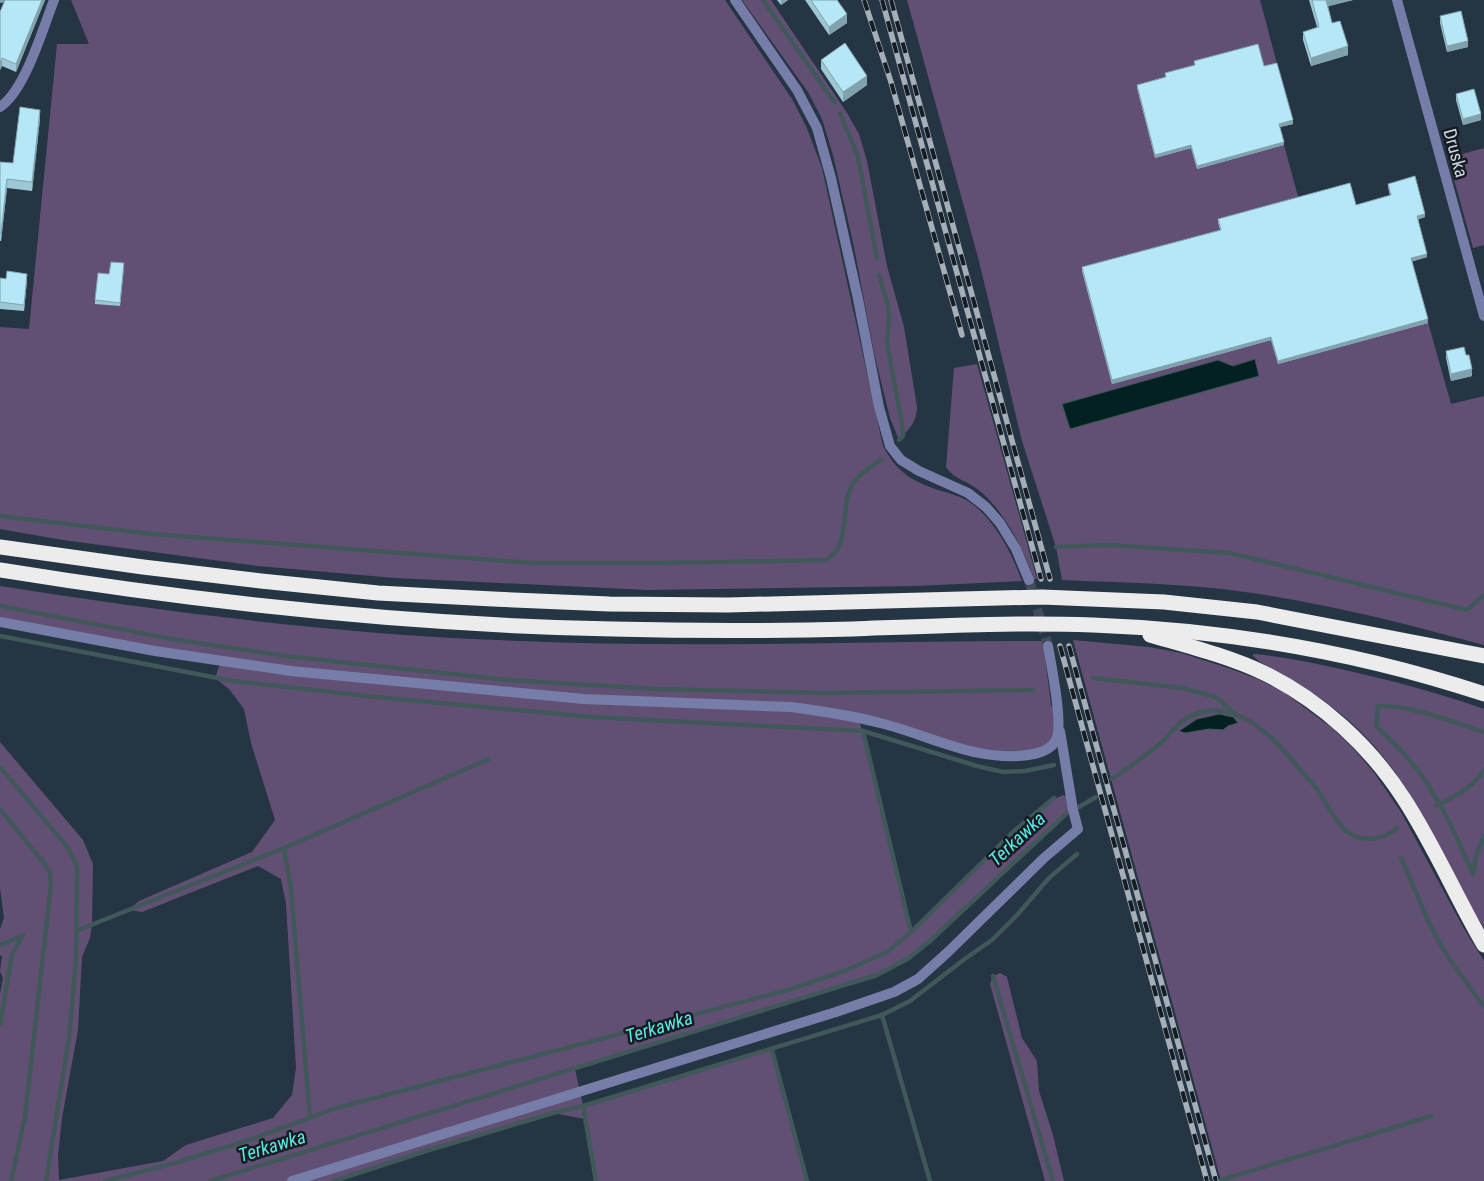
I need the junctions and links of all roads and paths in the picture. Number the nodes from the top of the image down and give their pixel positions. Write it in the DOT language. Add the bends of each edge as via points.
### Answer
graph roads {
  1 [pos="54,0"];
  2 [pos="735,0"];
  3 [pos="1398,0"];
  4 [pos="0,107"];
  5 [pos="1484,316"];
  6 [pos="0,547"];
  7 [pos="0,570"];
  8 [pos="1029,580"];
  9 [pos="0,622"];
  10 [pos="1119,626"];
  11 [pos="1417,645"];
  12 [pos="1048,646"];
  13 [pos="1484,656"];
  14 [pos="1484,667"];
  15 [pos="1484,694"];
  16 [pos="1059,728"];
  17 [pos="1484,945"];
  18 [pos="292,1181"];
  1 -- 4 [label="street" via="16,91"];
  2 -- 8 [label="street" via="798,90 817,128 832,178 879,407 890,446 900,460 919,472 968,493 986,507 1016,549"];
  3 -- 5 [label="street, Druska"];
  6 -- 11 [label="highway" via="261,582 493,599 728,605 1042,597 1164,602 1257,612"];
  7 -- 10 [label="highway" via="135,592 260,607 494,626 612,630 848,629 1010,623"];
  9 -- 16 [label="street" via="155,651 291,671 584,699 791,707 896,727 962,749 997,756 1013,757 1039,752 1052,745"];
  10 -- 15 [label="highway" via="1279,642 1387,665"];
  10 -- 17 [label="highway" via="1196,648 1265,674 1294,690 1335,720 1369,753 1404,799"];
  11 -- 13 [label="highway"];
  11 -- 14 [label="highway"];
  12 -- 16 [label="street"];
  16 -- 18 [label="street" via="1078,829 912,983 886,996 836,1012"];
}
